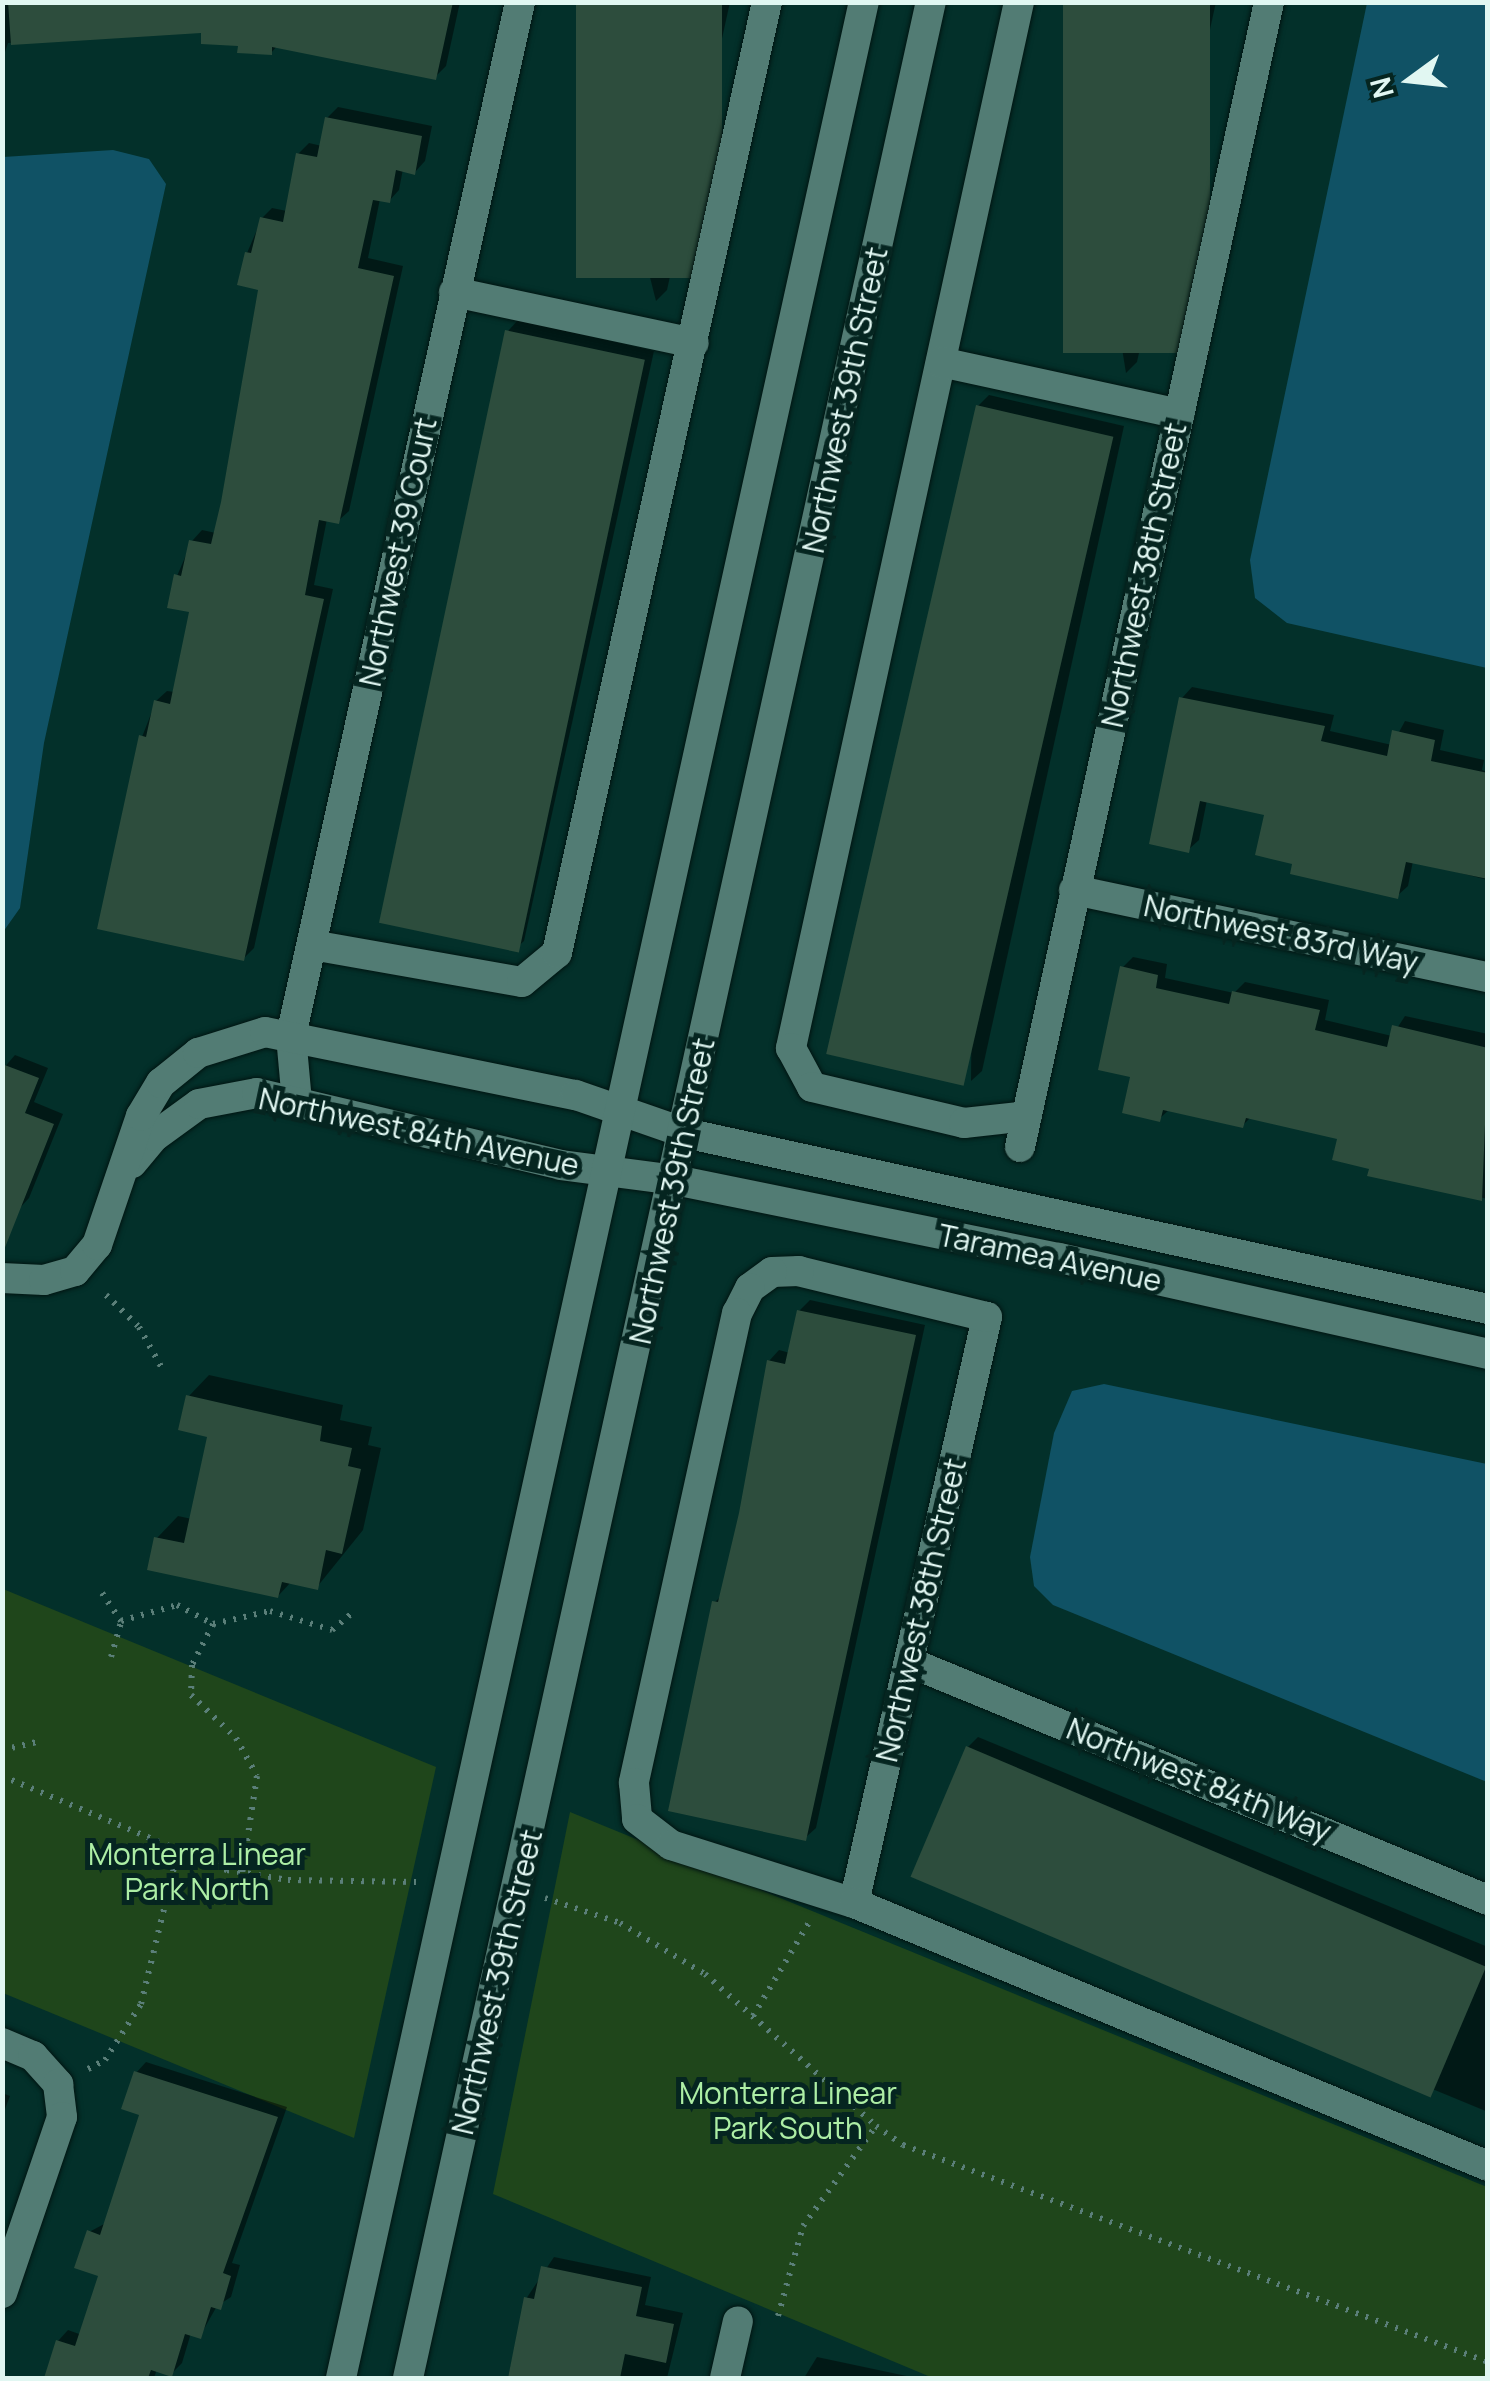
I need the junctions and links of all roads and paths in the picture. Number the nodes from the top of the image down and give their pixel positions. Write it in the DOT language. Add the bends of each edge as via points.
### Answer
graph roads {
  1 [pos="520,2"];
  2 [pos="767,2"];
  3 [pos="864,2"];
  4 [pos="930,2"];
  5 [pos="1019,2"];
  6 [pos="1269,2"];
  7 [pos="454,292"];
  8 [pos="694,343"];
  9 [pos="941,362"];
  10 [pos="1179,414"];
  11 [pos="1074,890"];
  12 [pos="312,945"];
  13 [pos="1488,977"];
  14 [pos="291,1036"];
  15 [pos="296,1102"];
  16 [pos="624,1113"];
  17 [pos="1027,1116"];
  18 [pos="685,1134"];
  19 [pos="1020,1148"];
  20 [pos="611,1172"];
  21 [pos="123,1174"];
  22 [pos="675,1180"];
  23 [pos="2,1278"];
  24 [pos="106,1295"];
  25 [pos="1488,1309"];
  26 [pos="1488,1354"];
  27 [pos="164,1372"];
  28 [pos="102,1593"];
  29 [pos="352,1614"];
  30 [pos="121,1621"];
  31 [pos="213,1624"];
  32 [pos="111,1656"];
  33 [pos="909,1662"];
  34 [pos="41,1740"];
  35 [pos="2,1750"];
  36 [pos="2,1776"];
  37 [pos="178,1851"];
  38 [pos="242,1874"];
  39 [pos="416,1882"];
  40 [pos="544,1898"];
  41 [pos="1488,1900"];
  42 [pos="854,1904"];
  43 [pos="808,1927"];
  44 [pos="753,2016"];
  45 [pos="2,2044"];
  46 [pos="88,2069"];
  47 [pos="876,2126"];
  48 [pos="1488,2166"];
  49 [pos="2,2293"];
  50 [pos="778,2316"];
  51 [pos="738,2321"];
  52 [pos="1488,2362"];
  53 [pos="341,2378"];
  54 [pos="408,2378"];
  55 [pos="725,2378"];
  1 -- 7 [label="street, Northwest 39 Court"];
  2 -- 8 [label="street"];
  3 -- 16 [label="street, Northwest 39th Street"];
  4 -- 18 [label="street, Northwest 39th Street"];
  5 -- 9 [label="street"];
  6 -- 10 [label="street, Northwest 38th Street"];
  7 -- 8 [label="street"];
  7 -- 12 [label="street, Northwest 39 Court"];
  8 -- 12 [label="street" via="558,953 522,982"];
  9 -- 10 [label="street"];
  9 -- 17 [label="street" via="791,1048 812,1087 964,1123"];
  10 -- 11 [label="street, Northwest 38th Street"];
  11 -- 13 [label="street, Northwest 83rd Way"];
  11 -- 17 [label="street, Northwest 38th Street"];
  12 -- 14 [label="street, Northwest 39 Court"];
  14 -- 15 [label="street, Northwest 39 Court"];
  14 -- 16 [label="street" via="576,1095"];
  14 -- 21 [label="street" via="266,1032 228,1040 176,1069 150,1098"];
  15 -- 20 [label="street, Northwest 84th Avenue"];
  15 -- 21 [label="street, Northwest 84th Avenue" via="257,1093 200,1104 155,1136"];
  16 -- 18 [label="street, Taramea Avenue"];
  16 -- 20 [label="street, Northwest 39th Street"];
  17 -- 19 [label="street, Northwest 38th Street"];
  18 -- 22 [label="street, Northwest 39th Street"];
  18 -- 25 [label="street, Taramea Avenue"];
  20 -- 22 [label="street, Taramea Avenue"];
  20 -- 53 [label="street, Northwest 39th Street"];
  21 -- 23 [label="street" via="97,1245 75,1272 44,1280"];
  22 -- 26 [label="street, Taramea Avenue"];
  22 -- 54 [label="street, Northwest 39th Street"];
  24 -- 27 [label="path" via="138,1327"];
  28 -- 30 [label="path"];
  29 -- 31 [label="path" via="332,1630 270,1611"];
  30 -- 31 [label="path" via="176,1606"];
  30 -- 32 [label="path"];
  31 -- 38 [label="path" via="192,1665 191,1695 236,1738 257,1776"];
  33 -- 41 [label="street, Northwest 84th Way"];
  33 -- 42 [label="street, Northwest 38th Street"];
  33 -- 42 [label="street, Northwest 38th Street" via="988,1317 799,1271 772,1272 750,1288 737,1312 634,1783 637,1819 672,1844"];
  34 -- 35 [label="path"];
  36 -- 37 [label="path"];
  37 -- 38 [label="path"];
  37 -- 46 [label="path" via="141,2004 105,2060"];
  38 -- 39 [label="path"];
  40 -- 44 [label="path" via="660,1943"];
  42 -- 48 [label="street"];
  43 -- 44 [label="path"];
  44 -- 47 [label="path"];
  45 -- 49 [label="street" via="33,2056 58,2084 62,2117"];
  47 -- 50 [label="path" via="804,2226"];
  47 -- 52 [label="path" via="904,2144"];
  51 -- 55 [label="street"];
}
